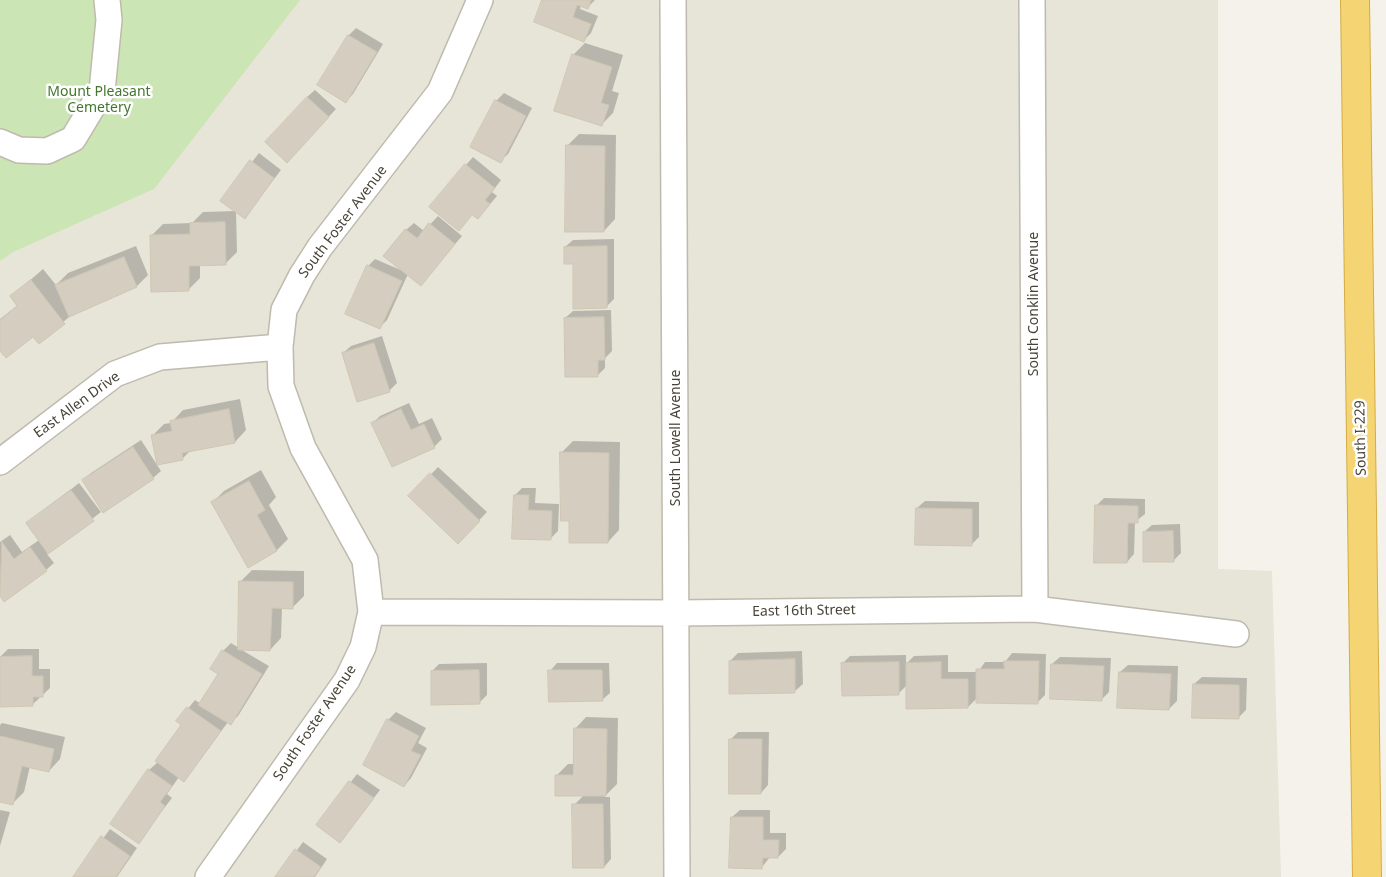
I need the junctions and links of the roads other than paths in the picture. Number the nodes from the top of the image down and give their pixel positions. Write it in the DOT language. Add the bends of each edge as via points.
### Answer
graph roads {
  1 [pos="107,0"];
  2 [pos="480,0"];
  3 [pos="673,0"];
  4 [pos="1032,0"];
  5 [pos="1355,0"];
  6 [pos="0,142"];
  7 [pos="280,347"];
  8 [pos="0,462"];
  9 [pos="1035,609"];
  10 [pos="371,612"];
  11 [pos="677,613"];
  12 [pos="1236,634"];
  13 [pos="208,877"];
  14 [pos="677,877"];
  15 [pos="1367,877"];
  1 -- 6 [label="street" via="102,91 73,139 47,152 19,150"];
  2 -- 7 [label="street, South Foster Avenue" via="440,92 302,275 284,310"];
  3 -- 11 [label="street, South Lowell Avenue"];
  4 -- 9 [label="street, South Conklin Avenue"];
  5 -- 15 [label="highway, South I-229"];
  7 -- 8 [label="street, East Allen Drive" via="160,357 116,374"];
  7 -- 10 [label="street, South Foster Avenue" via="281,386 302,448 365,560"];
  9 -- 11 [label="street, East 16th Street"];
  9 -- 12 [label="street, East 16th Street"];
  10 -- 11 [label="street, East 16th Street"];
  10 -- 13 [label="street, South Foster Avenue" via="363,647 347,680"];
  11 -- 14 [label="street, South Lowell Avenue"];
}
